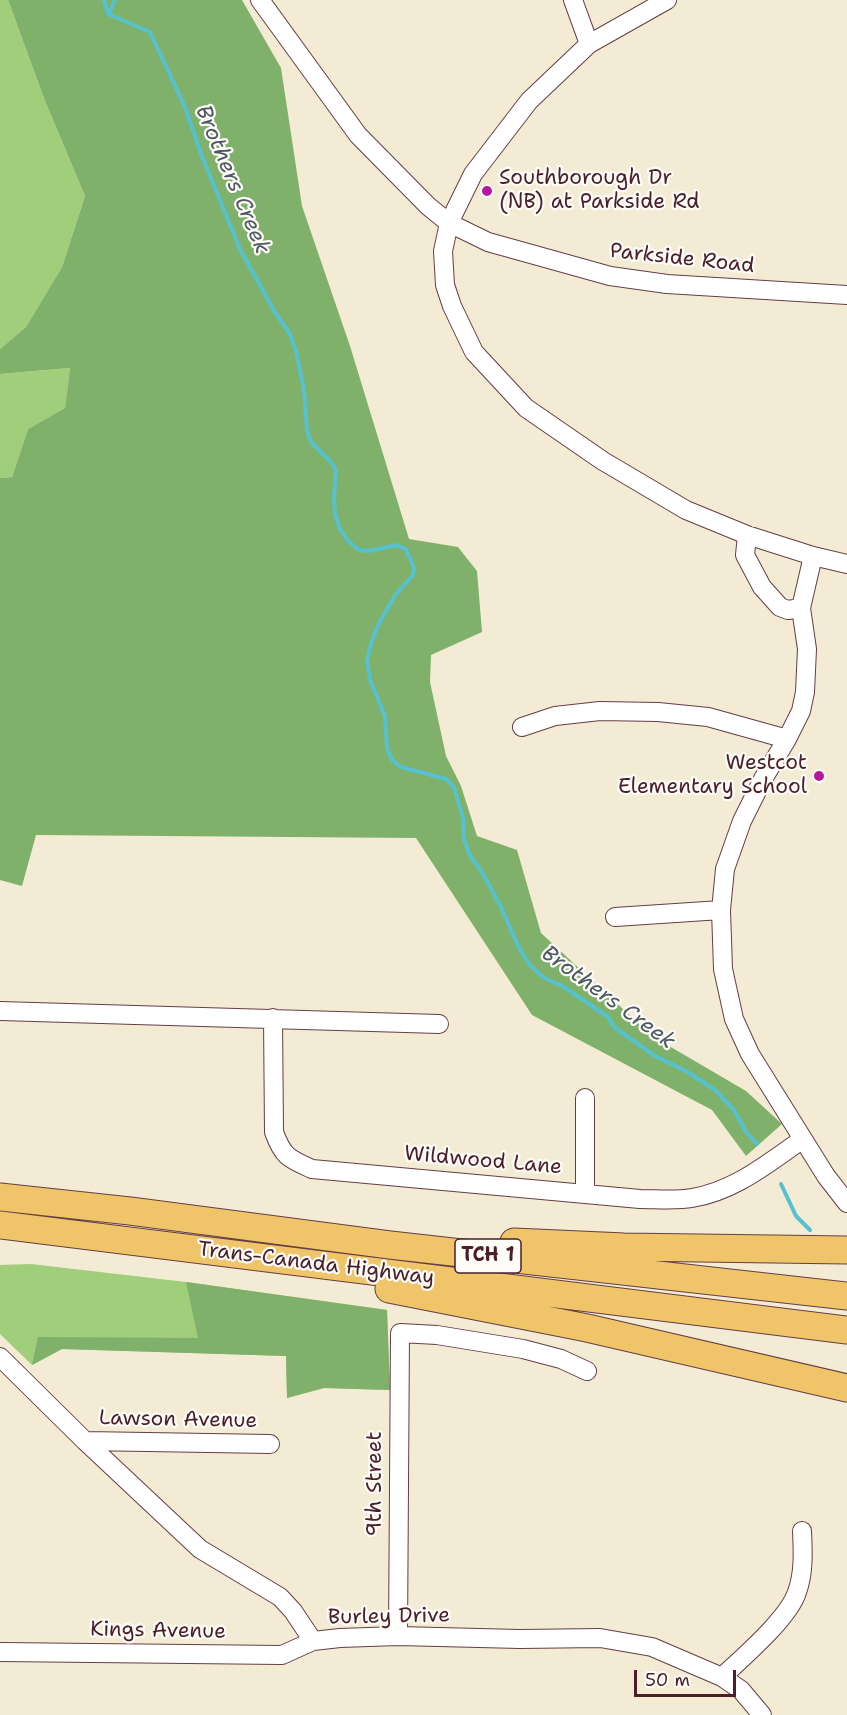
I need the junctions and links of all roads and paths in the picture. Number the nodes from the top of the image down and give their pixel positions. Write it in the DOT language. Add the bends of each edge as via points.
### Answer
graph roads {
  1 [pos="260,0"];
  2 [pos="573,0"];
  3 [pos="667,0"];
  4 [pos="589,44"];
  5 [pos="449,224"];
  6 [pos="847,295"];
  7 [pos="747,535"];
  8 [pos="813,556"];
  9 [pos="847,564"];
  10 [pos="801,608"];
  11 [pos="522,727"];
  12 [pos="787,739"];
  13 [pos="721,910"];
  14 [pos="615,917"];
  15 [pos="0,1011"];
  16 [pos="273,1018"];
  17 [pos="439,1024"];
  18 [pos="585,1098"];
  19 [pos="803,1139"];
  20 [pos="585,1193"];
  21 [pos="0,1197"];
  22 [pos="847,1203"];
  23 [pos="130,1211"];
  24 [pos="0,1225"];
  25 [pos="844,1244"];
  26 [pos="233,1253"];
  27 [pos="847,1296"];
  28 [pos="847,1330"];
  29 [pos="0,1357"];
  30 [pos="587,1371"];
  31 [pos="847,1388"];
  32 [pos="85,1441"];
  33 [pos="270,1444"];
  34 [pos="802,1531"];
  35 [pos="398,1636"];
  36 [pos="313,1641"];
  37 [pos="0,1652"];
  38 [pos="722,1677"];
  39 [pos="762,1715"];
  1 -- 5 [label="street, Parkside Road" via="358,135"];
  2 -- 4 [label="street"];
  3 -- 4 [label="street"];
  4 -- 5 [label="street" via="529,101 473,174"];
  5 -- 6 [label="street, Parkside Road" via="488,242 610,276 667,284"];
  5 -- 7 [label="street" via="443,251 445,285 474,352 500,381 526,408 603,461 686,510"];
  7 -- 8 [label="street"];
  7 -- 10 [label="street" via="745,555 762,587 780,607"];
  8 -- 9 [label="street"];
  8 -- 10 [label="street"];
  10 -- 12 [label="street" via="807,649 805,692 801,711"];
  11 -- 12 [label="street" via="555,716 589,712 658,712 708,717"];
  12 -- 13 [label="street" via="742,821 725,869"];
  13 -- 14 [label="street"];
  13 -- 19 [label="street" via="723,969 734,1019 750,1054"];
  15 -- 16 [label="street"];
  16 -- 17 [label="street"];
  16 -- 20 [label="street, Wildwood Lane" via="274,1132 280,1149 293,1160 312,1169"];
  18 -- 20 [label="street"];
  19 -- 20 [label="street, Wildwood Lane" via="723,1190 690,1198 640,1199"];
  19 -- 22 [label="street"];
  21 -- 23 [label="highway, Trans-Canada Highway / TCH 1"];
  23 -- 25 [label="highway" via="544,1244"];
  23 -- 27 [label="highway, Trans-Canada Highway / TCH 1" via="390,1245"];
  24 -- 26 [label="highway, Trans-Canada Highway / TCH 1"];
  26 -- 28 [label="highway, Trans-Canada Highway / TCH 1"];
  26 -- 31 [label="highway"];
  29 -- 32 [label="street, Burley Drive"];
  30 -- 35 [label="street, 9th Street" via="531,1351 437,1335 400,1333"];
  32 -- 33 [label="street, Lawson Avenue"];
  32 -- 36 [label="street, Burley Drive" via="200,1549 280,1597"];
  34 -- 38 [label="street" via="803,1566 797,1594 781,1619"];
  35 -- 36 [label="street, Burley Drive"];
  35 -- 38 [label="street, Burley Drive" via="600,1638 652,1647"];
  36 -- 37 [label="street, Kings Avenue" via="282,1655"];
  38 -- 39 [label="street, Burley Drive" via="741,1690"];
}
